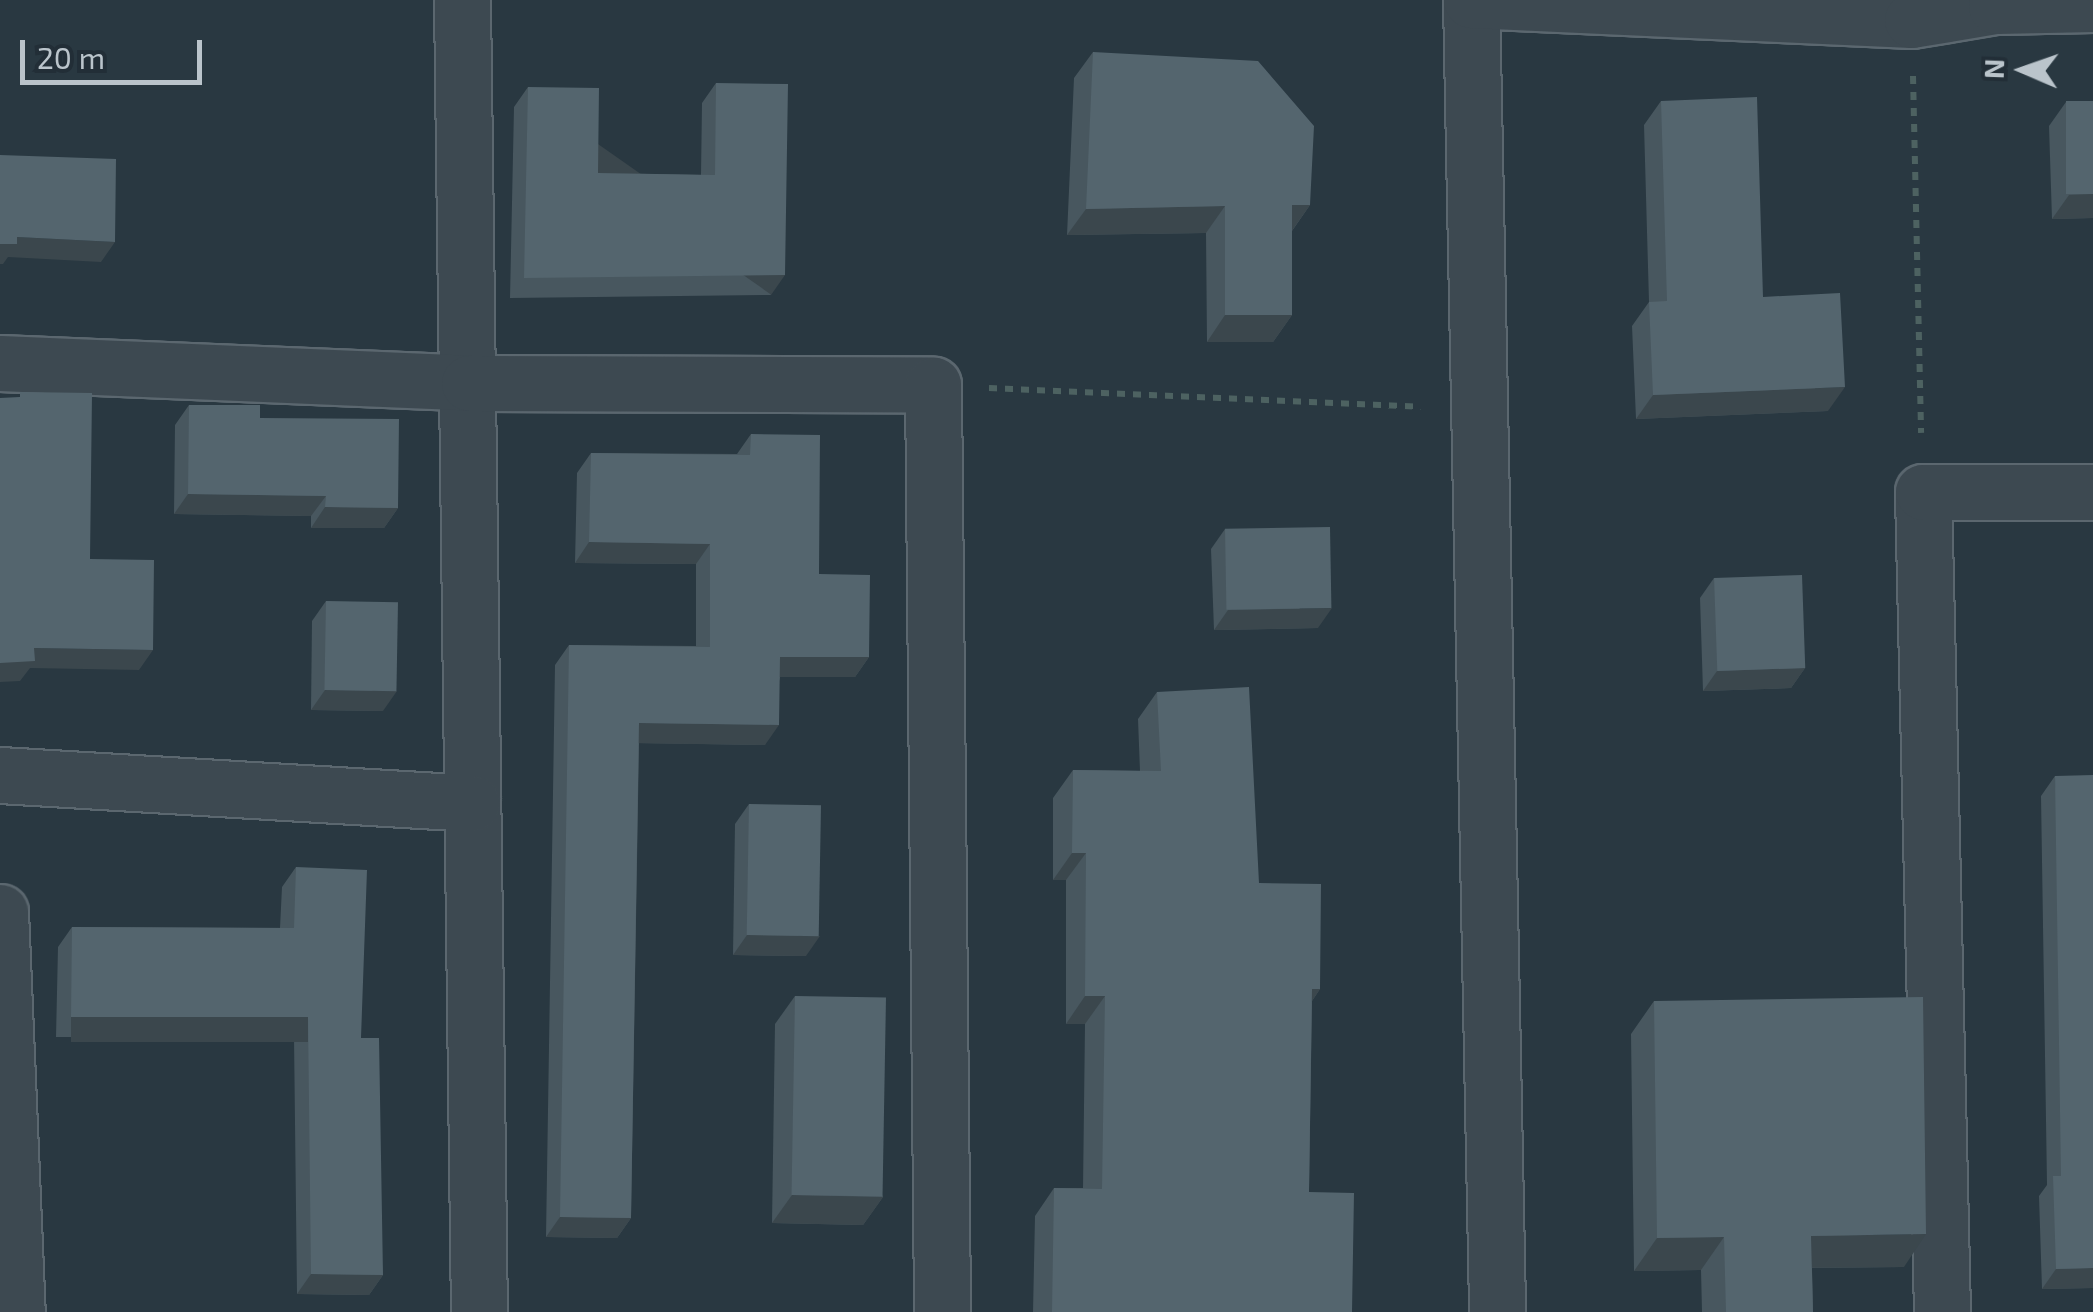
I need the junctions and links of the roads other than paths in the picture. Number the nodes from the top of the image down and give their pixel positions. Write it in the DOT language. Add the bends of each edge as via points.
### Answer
graph roads {
  1 [pos="462,0"];
  2 [pos="1471,0"];
  3 [pos="2093,4"];
  4 [pos="0,363"];
  5 [pos="469,383"];
  6 [pos="2093,492"];
  7 [pos="0,776"];
  8 [pos="472,803"];
  9 [pos="0,912"];
  10 [pos="18,1312"];
  11 [pos="479,1312"];
  12 [pos="942,1312"];
  13 [pos="1497,1312"];
  14 [pos="1942,1312"];
  1 -- 5 [label="street"];
  2 -- 3 [label="street" via="1912,20 1996,6"];
  2 -- 13 [label="street"];
  4 -- 5 [label="street"];
  5 -- 8 [label="street"];
  5 -- 12 [label="street" via="933,386"];
  6 -- 14 [label="street" via="1922,492"];
  7 -- 8 [label="street"];
  8 -- 11 [label="street"];
  9 -- 10 [label="street"];
}
